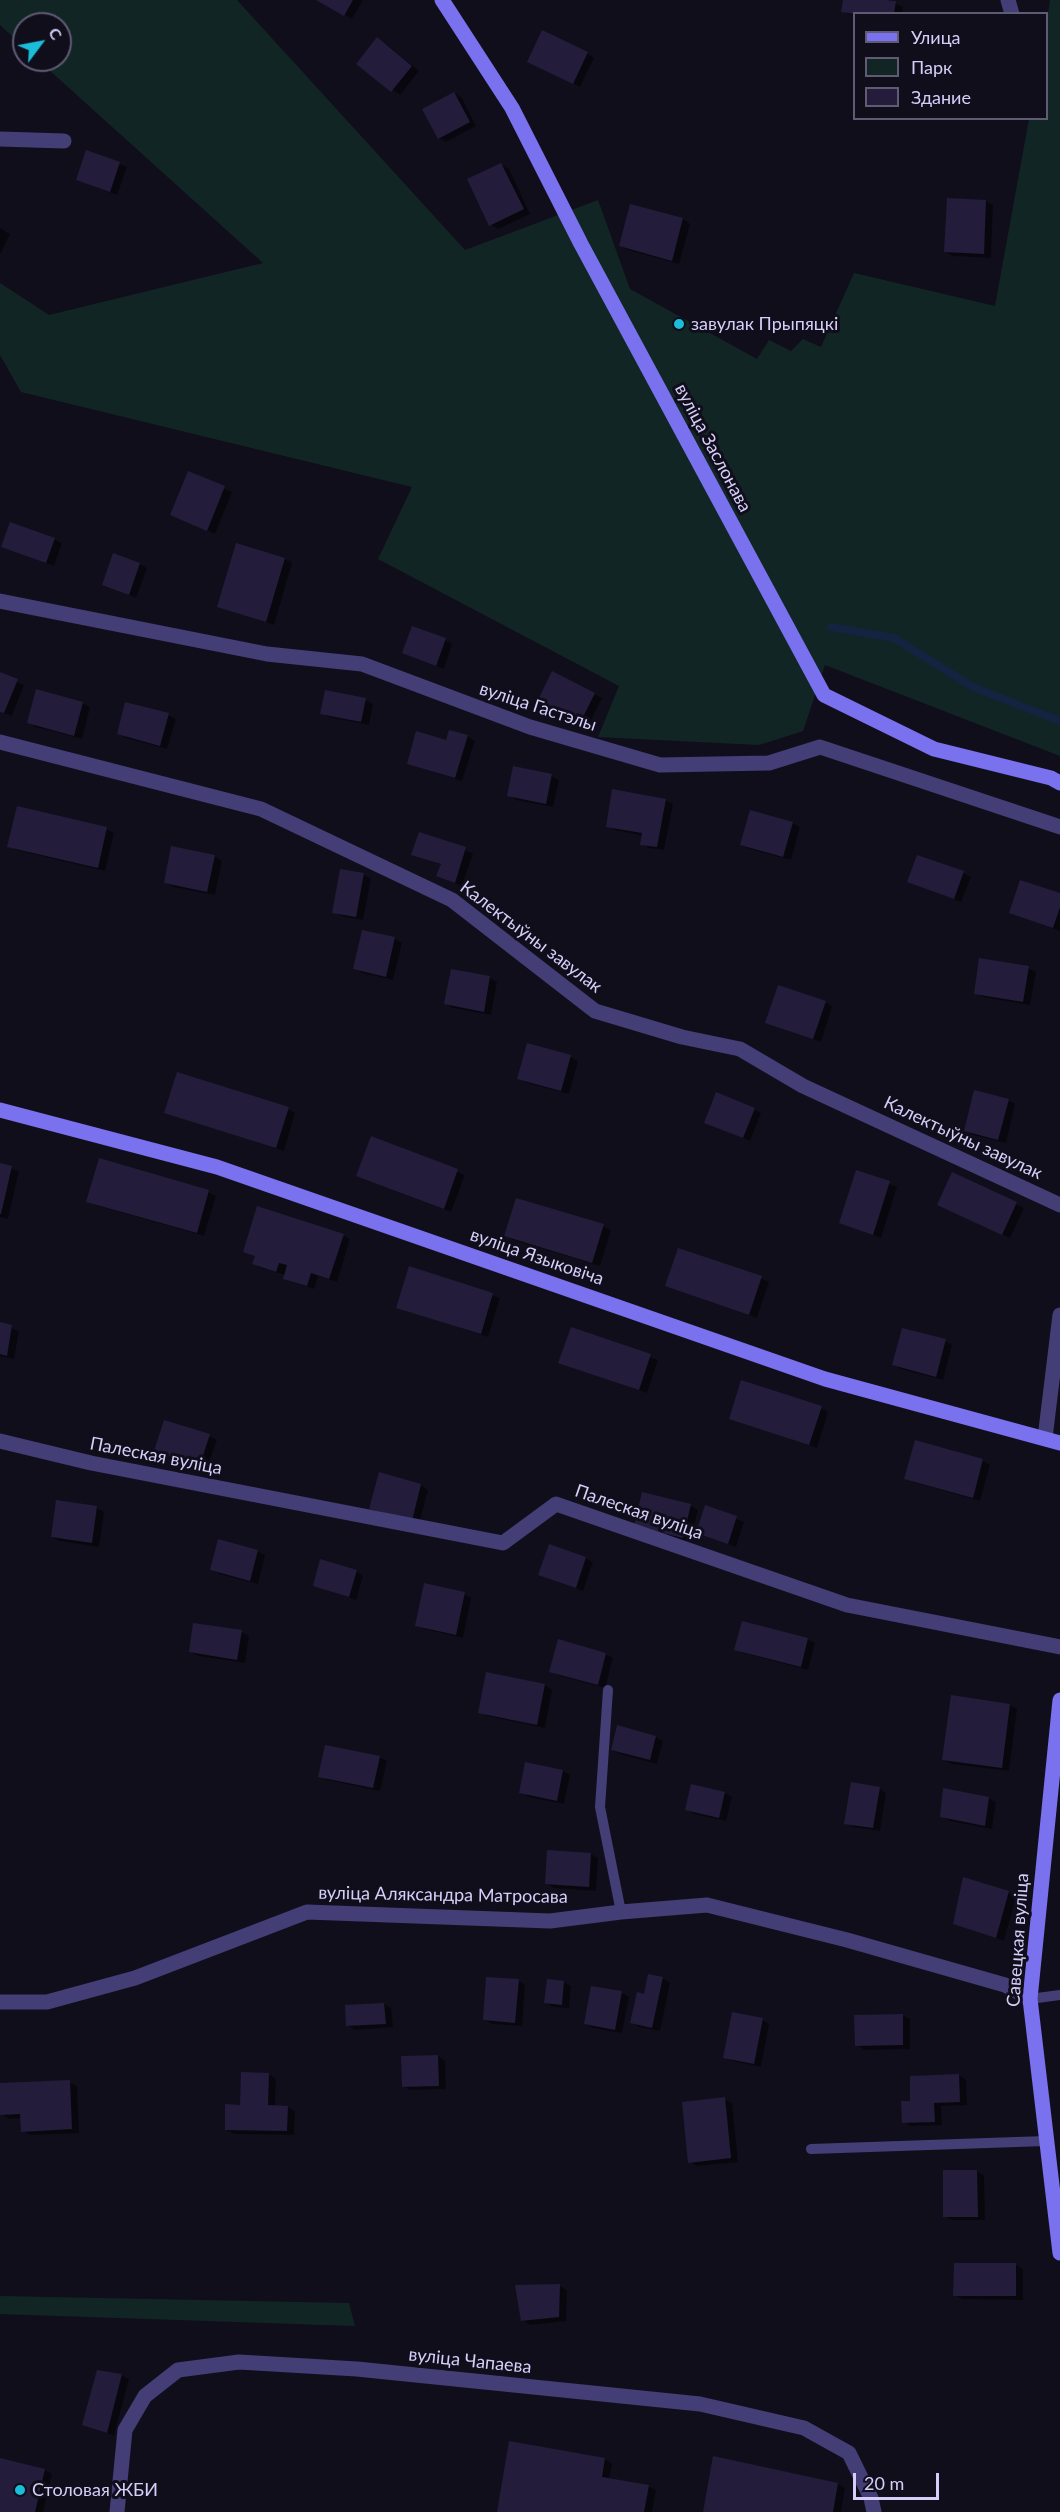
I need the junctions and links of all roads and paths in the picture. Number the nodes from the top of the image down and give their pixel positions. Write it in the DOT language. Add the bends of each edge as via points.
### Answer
graph roads {
  1 [pos="442,0"];
  2 [pos="0,139"];
  3 [pos="64,141"];
  4 [pos="0,600"];
  5 [pos="0,742"];
  6 [pos="1060,783"];
  7 [pos="1060,827"];
  8 [pos="0,1110"];
  9 [pos="1060,1205"];
  10 [pos="1060,1315"];
  11 [pos="1045,1438"];
  12 [pos="0,1441"];
  13 [pos="1060,1443"];
  14 [pos="1060,1647"];
  15 [pos="608,1690"];
  16 [pos="1060,1700"];
  17 [pos="621,1912"];
  18 [pos="1060,1995"];
  19 [pos="1030,1999"];
  20 [pos="0,2002"];
  21 [pos="1046,2141"];
  22 [pos="811,2149"];
  23 [pos="1060,2253"];
  24 [pos="117,2512"];
  25 [pos="874,2512"];
  1 -- 6 [label="street, вуліца Заслонава" via="512,108 824,695 934,749"];
  2 -- 3 [label="street"];
  4 -- 7 [label="street, вуліца Гастэлы" via="267,654 362,664 530,727 660,765 770,763 820,747"];
  5 -- 9 [label="street, Калектыўны завулак" via="261,808 452,900 595,1011 682,1037 740,1049 803,1086"];
  8 -- 11 [label="street, вуліца Языковіча" via="217,1167 825,1379"];
  10 -- 11 [label="street"];
  11 -- 13 [label="street, вуліца Языковіча"];
  12 -- 14 [label="street, Палеская вуліца" via="92,1463 503,1543 556,1504 847,1605"];
  15 -- 17 [label="lane" via="600,1807"];
  16 -- 19 [label="street, Савецкая вуліца"];
  17 -- 19 [label="street, вуліца Аляксандра Матросава" via="706,1905 1005,1985"];
  17 -- 20 [label="street, вуліца Аляксандра Матросава" via="550,1921 307,1912 135,1978 47,2002"];
  18 -- 19 [label="lane"];
  19 -- 21 [label="street, Савецкая вуліца"];
  21 -- 22 [label="lane"];
  21 -- 23 [label="street, Савецкая вуліца"];
  24 -- 25 [label="street, вуліца Чапаева" via="125,2430 145,2396 178,2370 239,2362 357,2369 700,2404 804,2428 849,2453 872,2498"];
}
